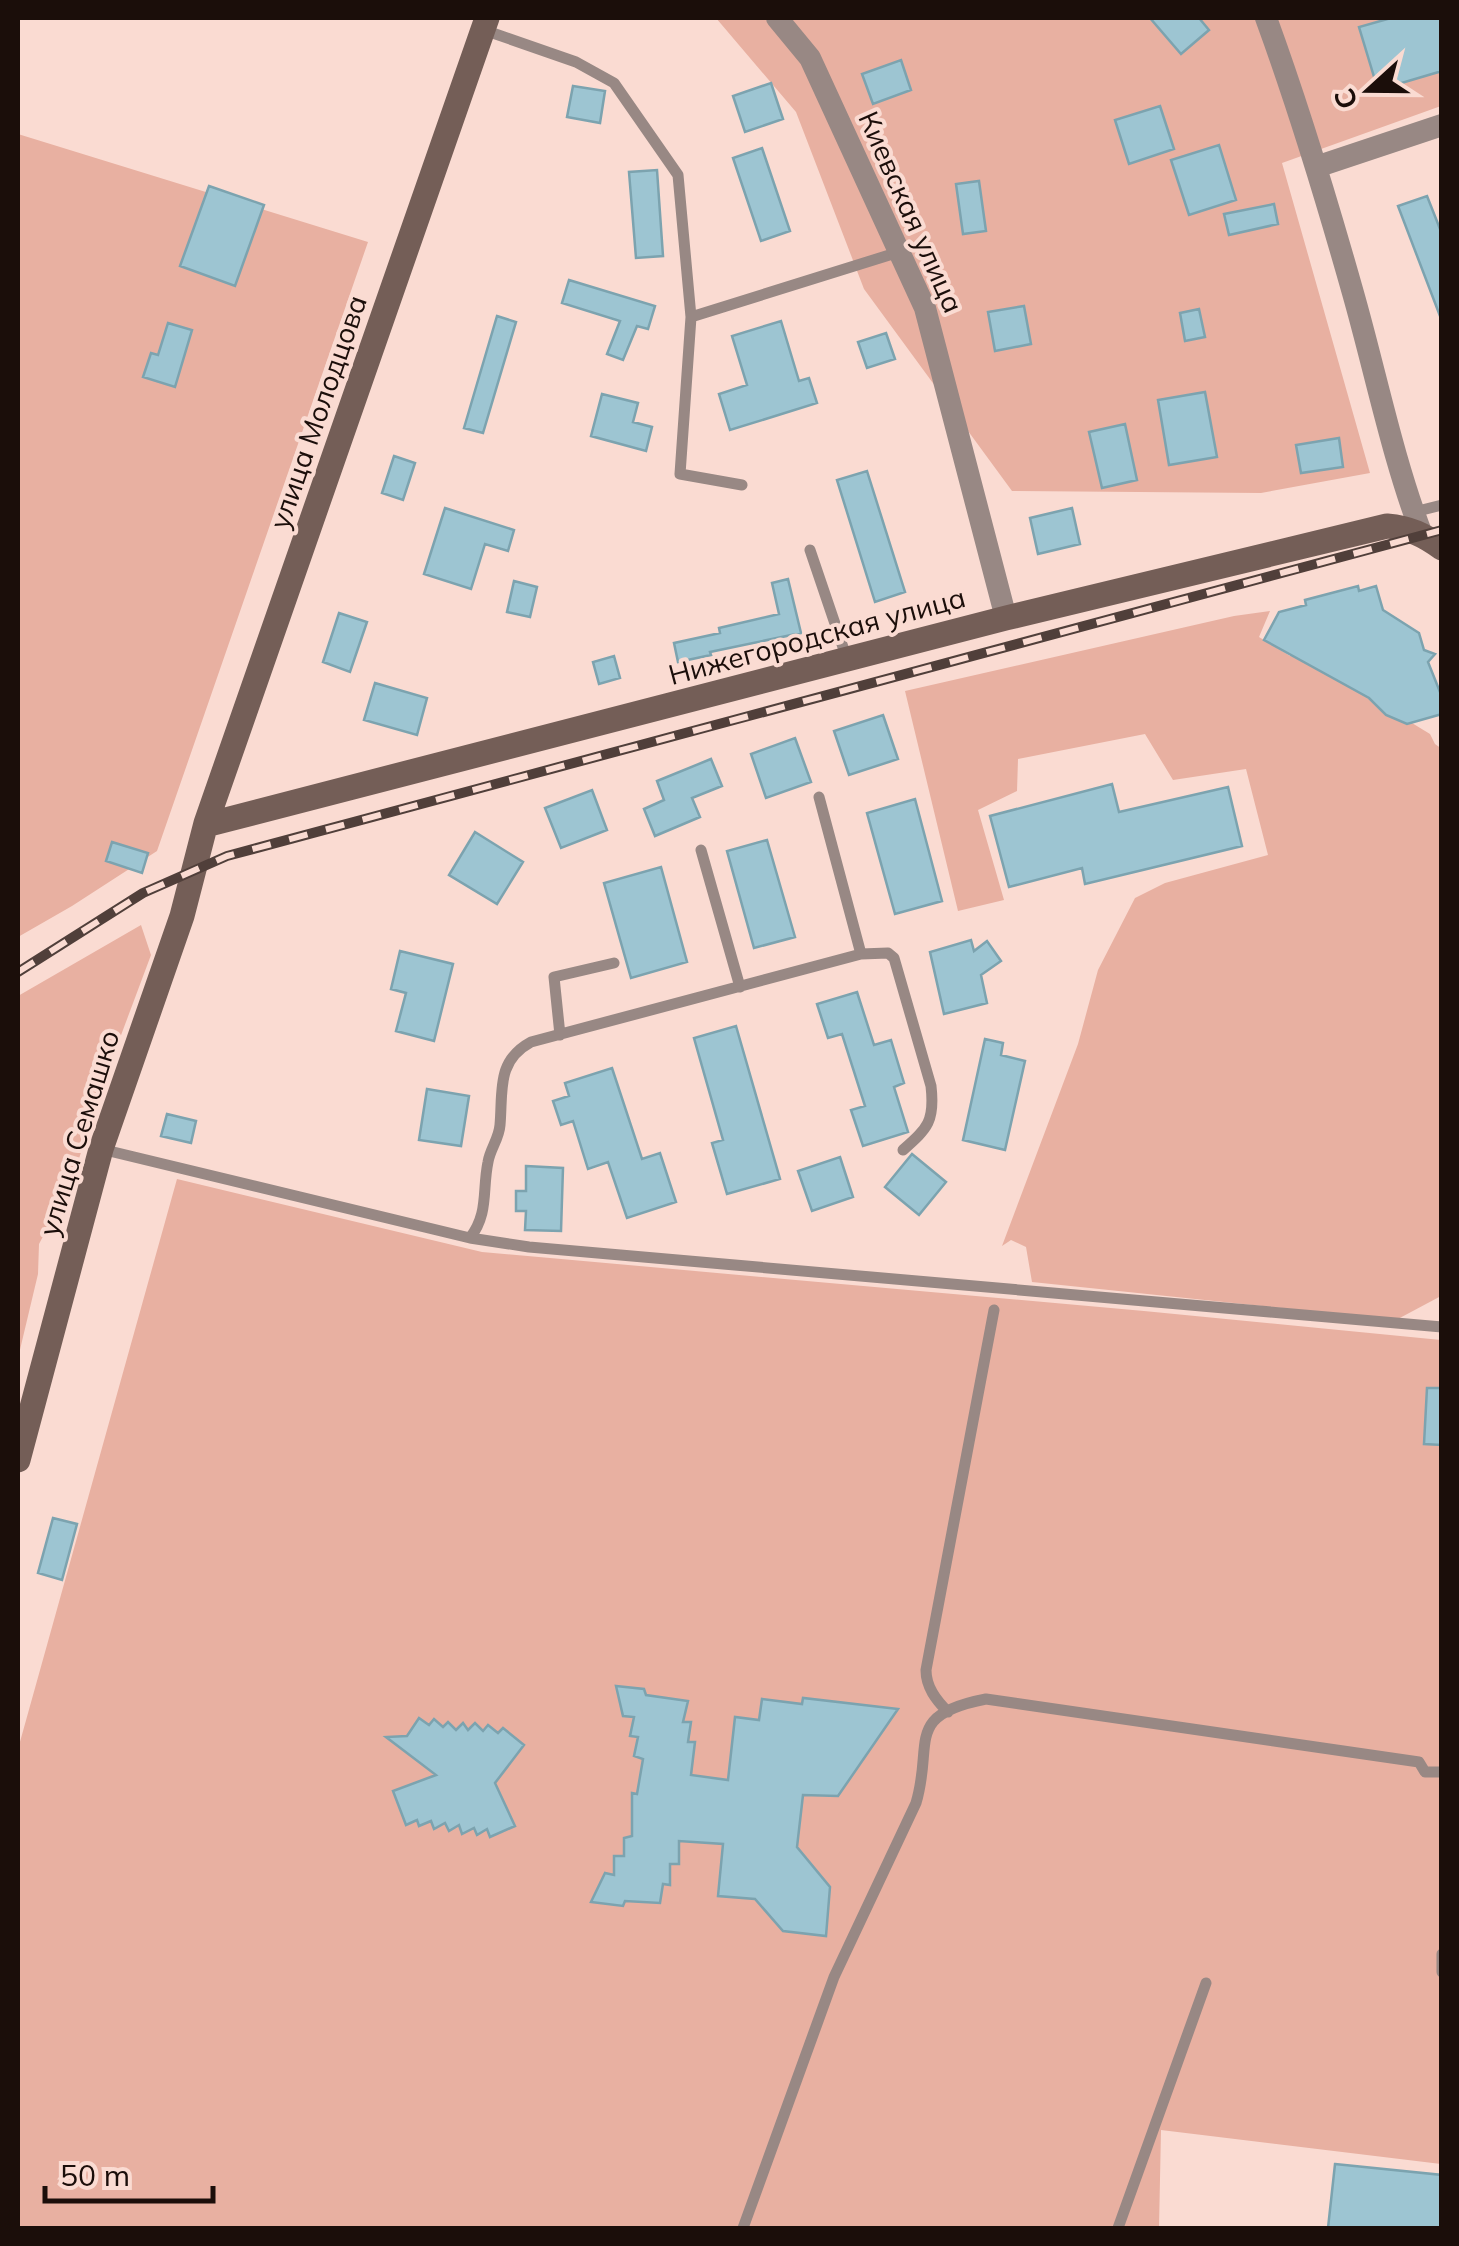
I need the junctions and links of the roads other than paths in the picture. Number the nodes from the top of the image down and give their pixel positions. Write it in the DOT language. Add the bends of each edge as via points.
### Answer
graph roads {
  1 [pos="777,18"];
  2 [pos="1266,18"];
  3 [pos="484,24"];
  4 [pos="1442,125"];
  5 [pos="1316,167"];
  6 [pos="899,252"];
  7 [pos="691,317"];
  8 [pos="742,484"];
  9 [pos="1442,505"];
  10 [pos="1426,532"];
  11 [pos="810,550"];
  12 [pos="1006,618"];
  13 [pos="847,660"];
  14 [pos="819,797"];
  15 [pos="206,825"];
  16 [pos="701,850"];
  17 [pos="862,954"];
  18 [pos="614,963"];
  19 [pos="740,987"];
  20 [pos="560,1035"];
  21 [pos="101,1149"];
  22 [pos="903,1150"];
  23 [pos="470,1238"];
  24 [pos="994,1310"];
  25 [pos="1442,1327"];
  26 [pos="18,1460"];
  27 [pos="948,1712"];
  28 [pos="1442,1772"];
  29 [pos="1442,1954"];
  30 [pos="1442,1972"];
  31 [pos="1206,1982"];
  32 [pos="743,2228"];
  33 [pos="1118,2228"];
  1 -- 6 [label="street, Киевская улица" via="810,58"];
  2 -- 5 [label="street"];
  3 -- 7 [label="lane" via="614,83 678,175"];
  3 -- 15 [label="street, улица Молодцова"];
  4 -- 5 [label="street"];
  5 -- 10 [label="street" via="1376,385"];
  6 -- 7 [label="lane"];
  6 -- 12 [label="street, Киевская улица" via="926,308"];
  7 -- 8 [label="lane" via="680,474"];
  9 -- 10 [label="lane"];
  10 -- 12 [label="street, Нижегородская улица" via="1387,526"];
  11 -- 13 [label="lane"];
  12 -- 13 [label="street, Нижегородская улица"];
  13 -- 15 [label="street, Нижегородская улица"];
  14 -- 17 [label="lane"];
  15 -- 21 [label="street, улица Семашко" via="182,916"];
  16 -- 19 [label="lane"];
  17 -- 19 [label="lane"];
  17 -- 22 [label="lane" via="894,958 931,1086 931,1119"];
  18 -- 20 [label="lane" via="554,977"];
  19 -- 20 [label="lane"];
  20 -- 23 [label="lane" via="520,1048 507,1064 482,1218"];
  21 -- 23 [label="lane"];
  21 -- 26 [label="street, улица Семашко"];
  23 -- 25 [label="lane"];
  24 -- 27 [label="lane" via="926,1670 930,1689"];
  27 -- 28 [label="lane" via="986,1699 1419,1762 1425,1772"];
  27 -- 32 [label="lane" via="926,1731 916,1803 834,1977"];
  29 -- 30 [label="lane"];
  31 -- 33 [label="lane"];
}
